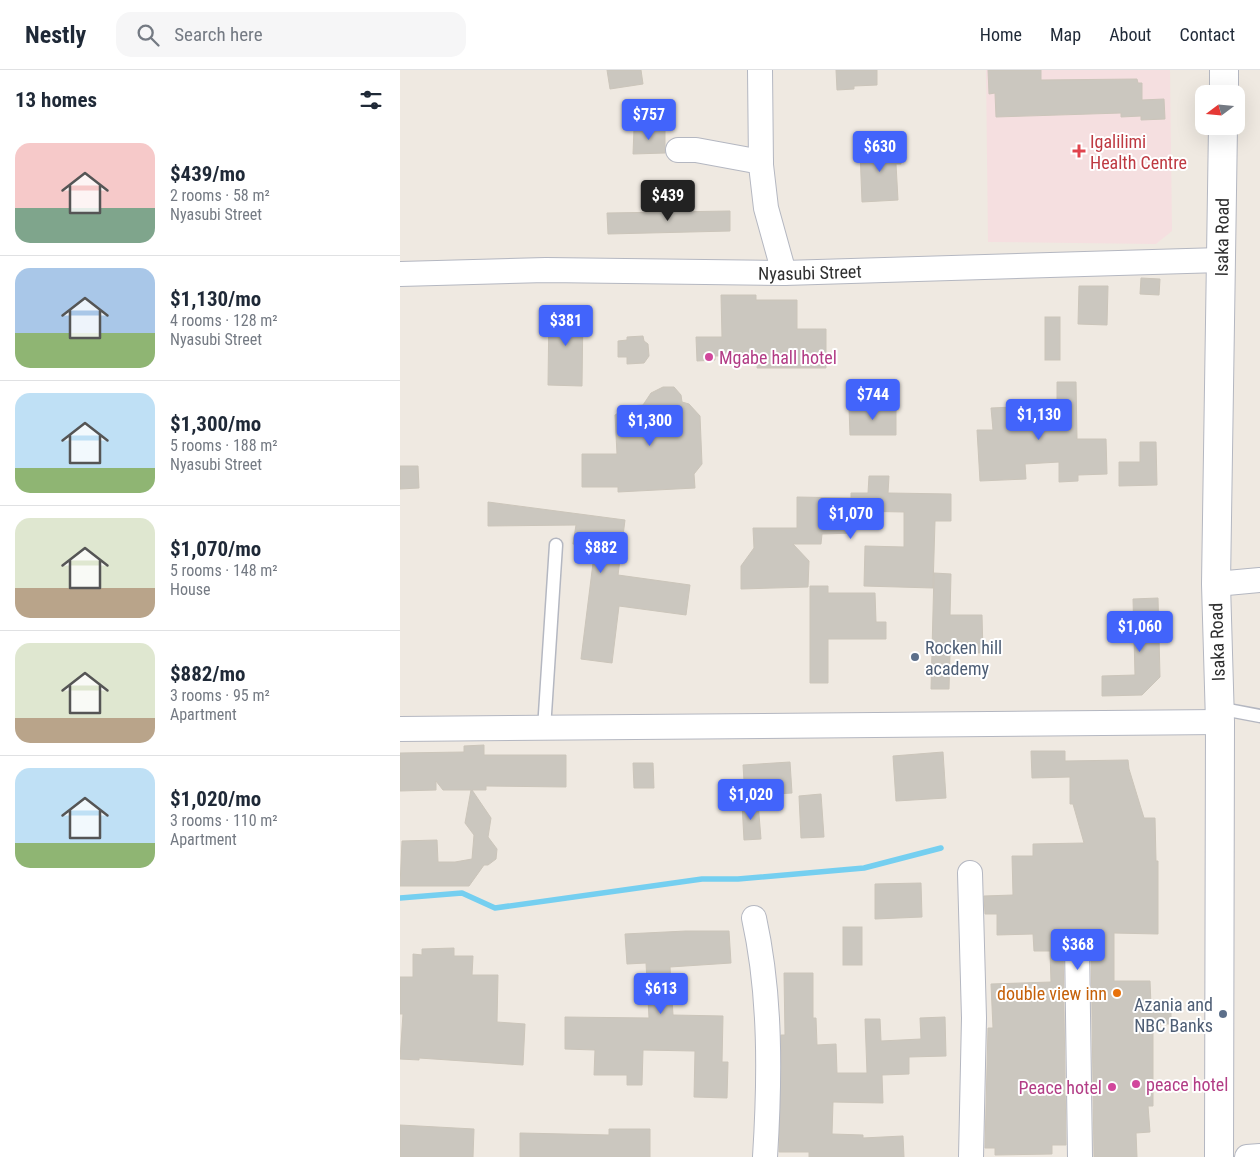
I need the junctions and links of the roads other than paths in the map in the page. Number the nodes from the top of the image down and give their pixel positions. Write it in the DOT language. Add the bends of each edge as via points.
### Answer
graph roads {
  1 [pos="760,70"];
  2 [pos="1224,70"];
  3 [pos="1224,85"];
  4 [pos="1223,135"];
  5 [pos="678,150"];
  6 [pos="761,162"];
  7 [pos="1221,260"];
  8 [pos="784,273"];
  9 [pos="400,274"];
  10 [pos="556,545"];
  11 [pos="1260,580"];
  12 [pos="1216,584"];
  13 [pos="1220,716"];
  14 [pos="1260,716"];
  15 [pos="400,729"];
  16 [pos="544,729"];
  17 [pos="970,873"];
  18 [pos="754,918"];
  19 [pos="1078,943"];
  20 [pos="1260,1156"];
  21 [pos="766,1157"];
  22 [pos="971,1157"];
  23 [pos="1080,1157"];
  24 [pos="1219,1157"];
  25 [pos="1247,1157"];
  1 -- 6 [label="street"];
  2 -- 3 [label="street"];
  4 -- 7 [label="street, Isaka Road"];
  5 -- 6 [label="street" via="696,150"];
  6 -- 8 [label="street" via="766,208"];
  7 -- 8 [label="street, Nyasubi Street"];
  7 -- 12 [label="street, Isaka Road"];
  8 -- 9 [label="street, Nyasubi Street" via="546,270"];
  10 -- 16 [label="lane"];
  11 -- 12 [label="street"];
  12 -- 13 [label="street, Isaka Road"];
  13 -- 14 [label="lane"];
  13 -- 16 [label="street"];
  13 -- 24 [label="street, Isaka Road"];
  15 -- 16 [label="street"];
  17 -- 22 [label="street" via="974,1009"];
  18 -- 21 [label="street" via="766,1004"];
  19 -- 23 [label="street"];
  20 -- 25 [label="street"];
}
